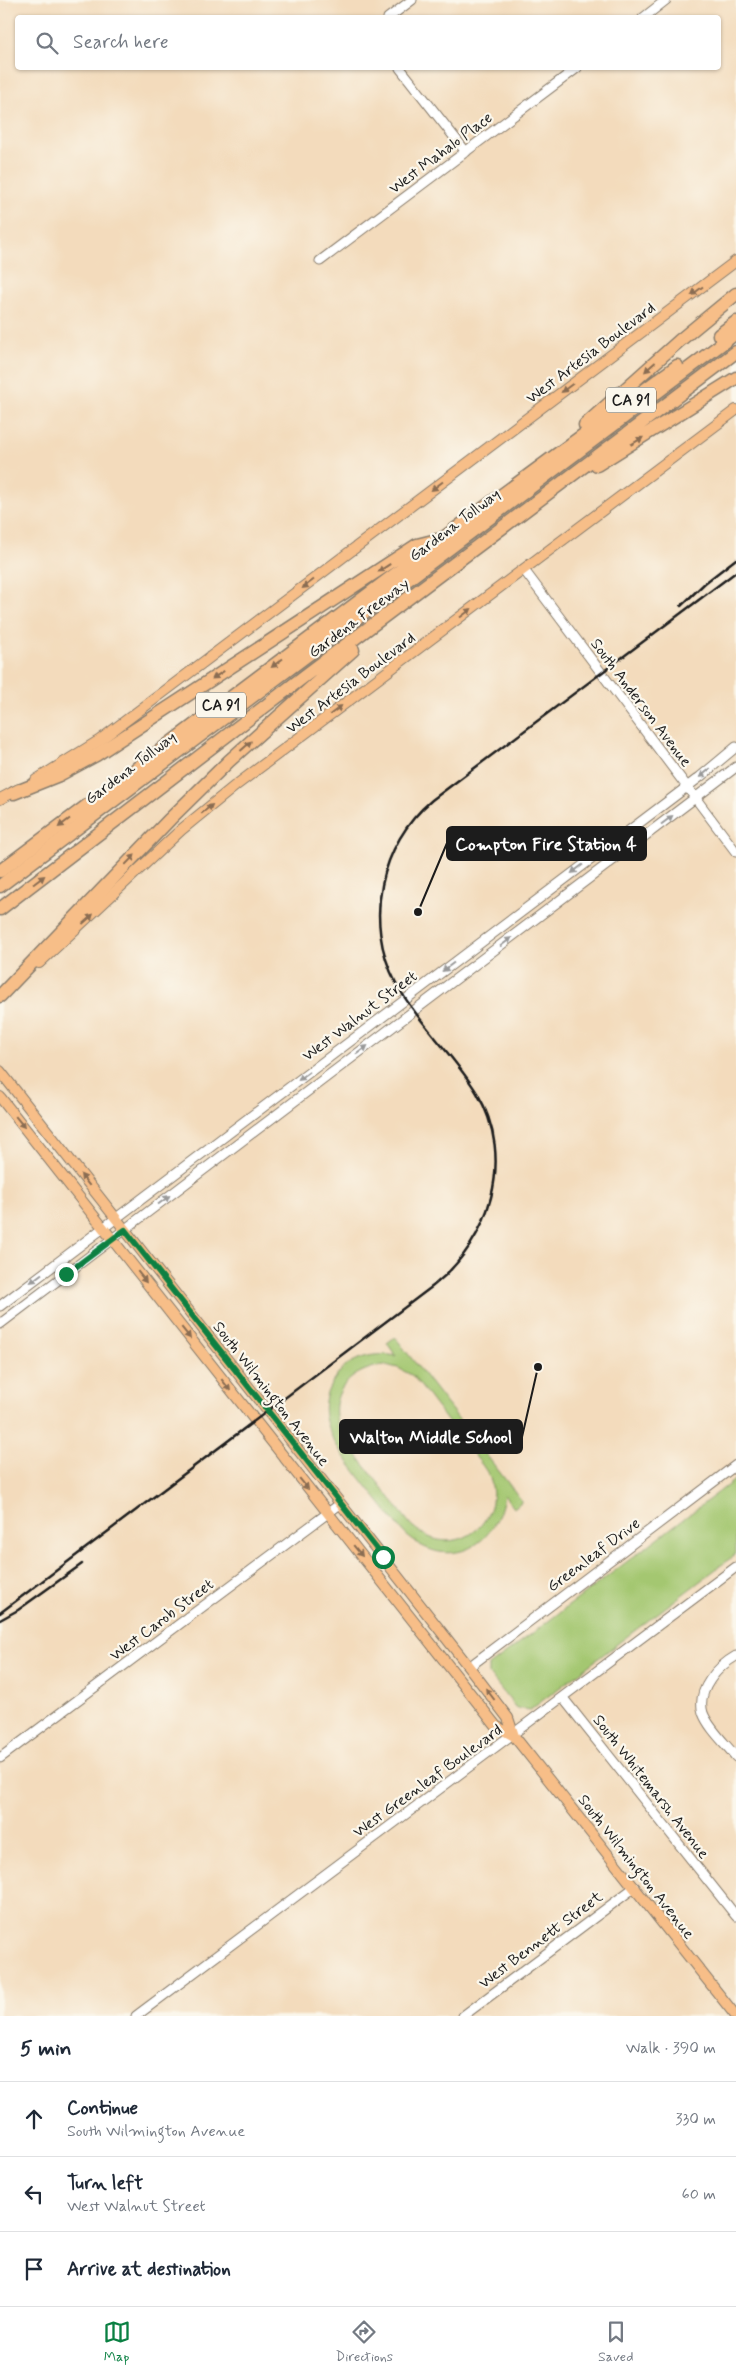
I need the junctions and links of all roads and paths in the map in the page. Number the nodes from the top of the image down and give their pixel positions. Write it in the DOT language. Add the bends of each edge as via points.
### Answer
graph roads {
  1 [pos="412,0"];
  2 [pos="666,0"];
  3 [pos="392,15"];
  4 [pos="646,15"];
  5 [pos="402,70"];
  6 [pos="574,70"];
  7 [pos="466,152"];
  8 [pos="320,261"];
  9 [pos="736,261"];
  10 [pos="736,294"];
  11 [pos="736,322"];
  12 [pos="736,332"];
  13 [pos="736,342"];
  14 [pos="736,352"];
  15 [pos="736,378"];
  16 [pos="736,410"];
  17 [pos="525,479"];
  18 [pos="535,503"];
  19 [pos="442,539"];
  20 [pos="524,570"];
  21 [pos="432,581"];
  22 [pos="736,747"];
  23 [pos="736,767"];
  24 [pos="687,787"];
  25 [pos="14,793"];
  26 [pos="696,798"];
  27 [pos="0,799"];
  28 [pos="736,852"];
  29 [pos="0,871"];
  30 [pos="0,886"];
  31 [pos="0,896"];
  32 [pos="0,909"];
  33 [pos="0,998"];
  34 [pos="0,1071"];
  35 [pos="0,1097"];
  36 [pos="116,1218"];
  37 [pos="103,1228"];
  38 [pos="125,1230"];
  39 [pos="112,1239"];
  40 [pos="9,1299"];
  41 [pos="0,1306"];
  42 [pos="18,1310"];
  43 [pos="0,1324"];
  44 [pos="736,1465"];
  45 [pos="340,1504"];
  46 [pos="327,1513"];
  47 [pos="736,1567"];
  48 [pos="736,1656"];
  49 [pos="469,1667"];
  50 [pos="563,1698"];
  51 [pos="514,1736"];
  52 [pos="736,1757"];
  53 [pos="0,1758"];
  54 [pos="635,1887"];
  55 [pos="736,1916"];
  56 [pos="136,2016"];
  57 [pos="463,2016"];
  58 [pos="736,2016"];
  1 -- 3 [label="street"];
  2 -- 4 [label="street"];
  5 -- 7 [label="street"];
  6 -- 7 [label="street, West Mahalo Place"];
  7 -- 8 [label="street, West Mahalo Place"];
  9 -- 25 [label="main road, West Artesia Boulevard, one-way" via="100,740"];
  10 -- 17 [label="highway, one-way"];
  11 -- 17 [label="highway, Gardena Freeway / CA 91"];
  12 -- 30 [label="highway, Gardena Tollway"];
  13 -- 31 [label="highway, Gardena Tollway"];
  14 -- 18 [label="highway, Gardena Freeway / CA 91"];
  18 -- 15 [label="highway, one-way"];
  16 -- 20 [label="main road, West Artesia Boulevard"];
  17 -- 19 [label="highway, Gardena Freeway / CA 91"];
  18 -- 21 [label="highway, Gardena Freeway / CA 91"];
  19 -- 25 [label="highway, one-way" via="417,545 96,756"];
  19 -- 29 [label="highway, Gardena Freeway / CA 91, one-way"];
  20 -- 24 [label="street, South Anderson Avenue"];
  33 -- 20 [label="main road, West Artesia Boulevard, one-way" via="181,830"];
  32 -- 21 [label="highway, Gardena Freeway / CA 91, one-way"];
  33 -- 21 [label="highway, one-way" via="170,818 229,761"];
  22 -- 24 [label="street, West Walnut Street, one-way"];
  23 -- 26 [label="street, West Walnut Street"];
  24 -- 26 [label="street, South Anderson Avenue"];
  24 -- 36 [label="street, West Walnut Street, one-way"];
  25 -- 27 [label="main road, West Artesia Boulevard"];
  26 -- 28 [label="street, South Anderson Avenue"];
  38 -- 26 [label="street, West Walnut Street, one-way"];
  36 -- 34 [label="main road, South Wilmington Avenue, one-way"];
  35 -- 37 [label="main road, South Wilmington Avenue, one-way"];
  36 -- 37 [label="street, West Walnut Street"];
  36 -- 38 [label="main road, South Wilmington Avenue"];
  37 -- 39 [label="main road, South Wilmington Avenue"];
  37 -- 40 [label="street, West Walnut Street, one-way"];
  38 -- 39 [label="street, West Walnut Street"];
  38 -- 45 [label="main road, South Wilmington Avenue"];
  39 -- 42 [label="street, West Walnut Street"];
  39 -- 46 [label="main road, South Wilmington Avenue, one-way"];
  40 -- 41 [label="street, West Walnut Street"];
  40 -- 42 [label="street"];
  42 -- 43 [label="street, West Walnut Street"];
  44 -- 49 [label="street, Greenleaf Drive"];
  45 -- 46 [label="street, West Carob Street"];
  45 -- 49 [label="main road, South Wilmington Avenue"];
  46 -- 51 [label="main road, South Wilmington Avenue, one-way" via="496,1726"];
  46 -- 53 [label="street, West Carob Street"];
  47 -- 50 [label="street, West Greenleaf Boulevard"];
  48 -- 52 [label="street" via="709,1680 704,1693 703,1712"];
  51 -- 49 [label="main road, South Wilmington Avenue, one-way" via="508,1718"];
  50 -- 51 [label="street, West Greenleaf Boulevard"];
  50 -- 55 [label="street, South Whitemarsh Avenue"];
  51 -- 54 [label="main road, South Wilmington Avenue"];
  51 -- 56 [label="street, West Greenleaf Boulevard" via="486,1753"];
  54 -- 57 [label="street, West Bennett Street"];
  54 -- 58 [label="main road, South Wilmington Avenue"];
}
